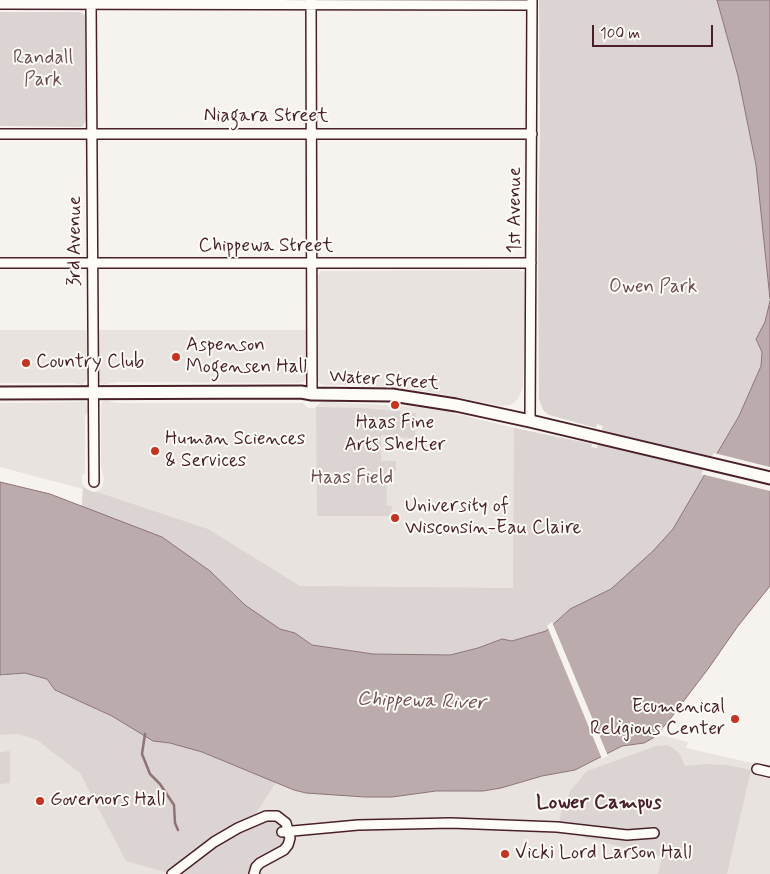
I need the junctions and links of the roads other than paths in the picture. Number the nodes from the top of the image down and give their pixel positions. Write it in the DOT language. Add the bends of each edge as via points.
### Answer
graph roads {
  1 [pos="91,2"];
  2 [pos="311,2"];
  3 [pos="532,2"];
  4 [pos="0,4"];
  5 [pos="91,133"];
  6 [pos="311,133"];
  7 [pos="0,134"];
  8 [pos="532,134"];
  9 [pos="0,263"];
  10 [pos="531,263"];
  11 [pos="92,264"];
  12 [pos="312,264"];
  13 [pos="0,393"];
  14 [pos="93,393"];
  15 [pos="312,394"];
  16 [pos="530,421"];
  17 [pos="770,478"];
  18 [pos="94,482"];
  19 [pos="757,769"];
  20 [pos="770,772"];
  21 [pos="286,832"];
  22 [pos="654,832"];
  23 [pos="172,874"];
  24 [pos="254,874"];
  1 -- 2 [label="street"];
  1 -- 4 [label="street"];
  1 -- 5 [label="street, 3rd Avenue"];
  2 -- 3 [label="street"];
  2 -- 6 [label="street"];
  3 -- 8 [label="street, 1st Avenue"];
  5 -- 6 [label="street, Niagara Street"];
  5 -- 7 [label="street, Niagara Street"];
  5 -- 11 [label="street, 3rd Avenue"];
  6 -- 8 [label="street, Niagara Street"];
  6 -- 12 [label="street"];
  8 -- 10 [label="street, 1st Avenue"];
  9 -- 11 [label="street, Chippewa Street"];
  10 -- 12 [label="street, Chippewa Street"];
  10 -- 16 [label="street, 1st Avenue"];
  11 -- 12 [label="street, Chippewa Street"];
  11 -- 14 [label="street, 3rd Avenue"];
  12 -- 15 [label="street"];
  13 -- 14 [label="main road, Water Street"];
  14 -- 15 [label="main road, Water Street"];
  14 -- 18 [label="street, 3rd Avenue"];
  15 -- 16 [label="main road, Water Street" via="392,395"];
  16 -- 17 [label="main road, Water Street"];
  19 -- 20 [label="street"];
  21 -- 22 [label="street" via="358,825 451,822 557,827 627,835"];
  21 -- 23 [label="street" via="282,818 266,816 214,842"];
  21 -- 24 [label="street" via="290,838 288,845 260,863"];
}
